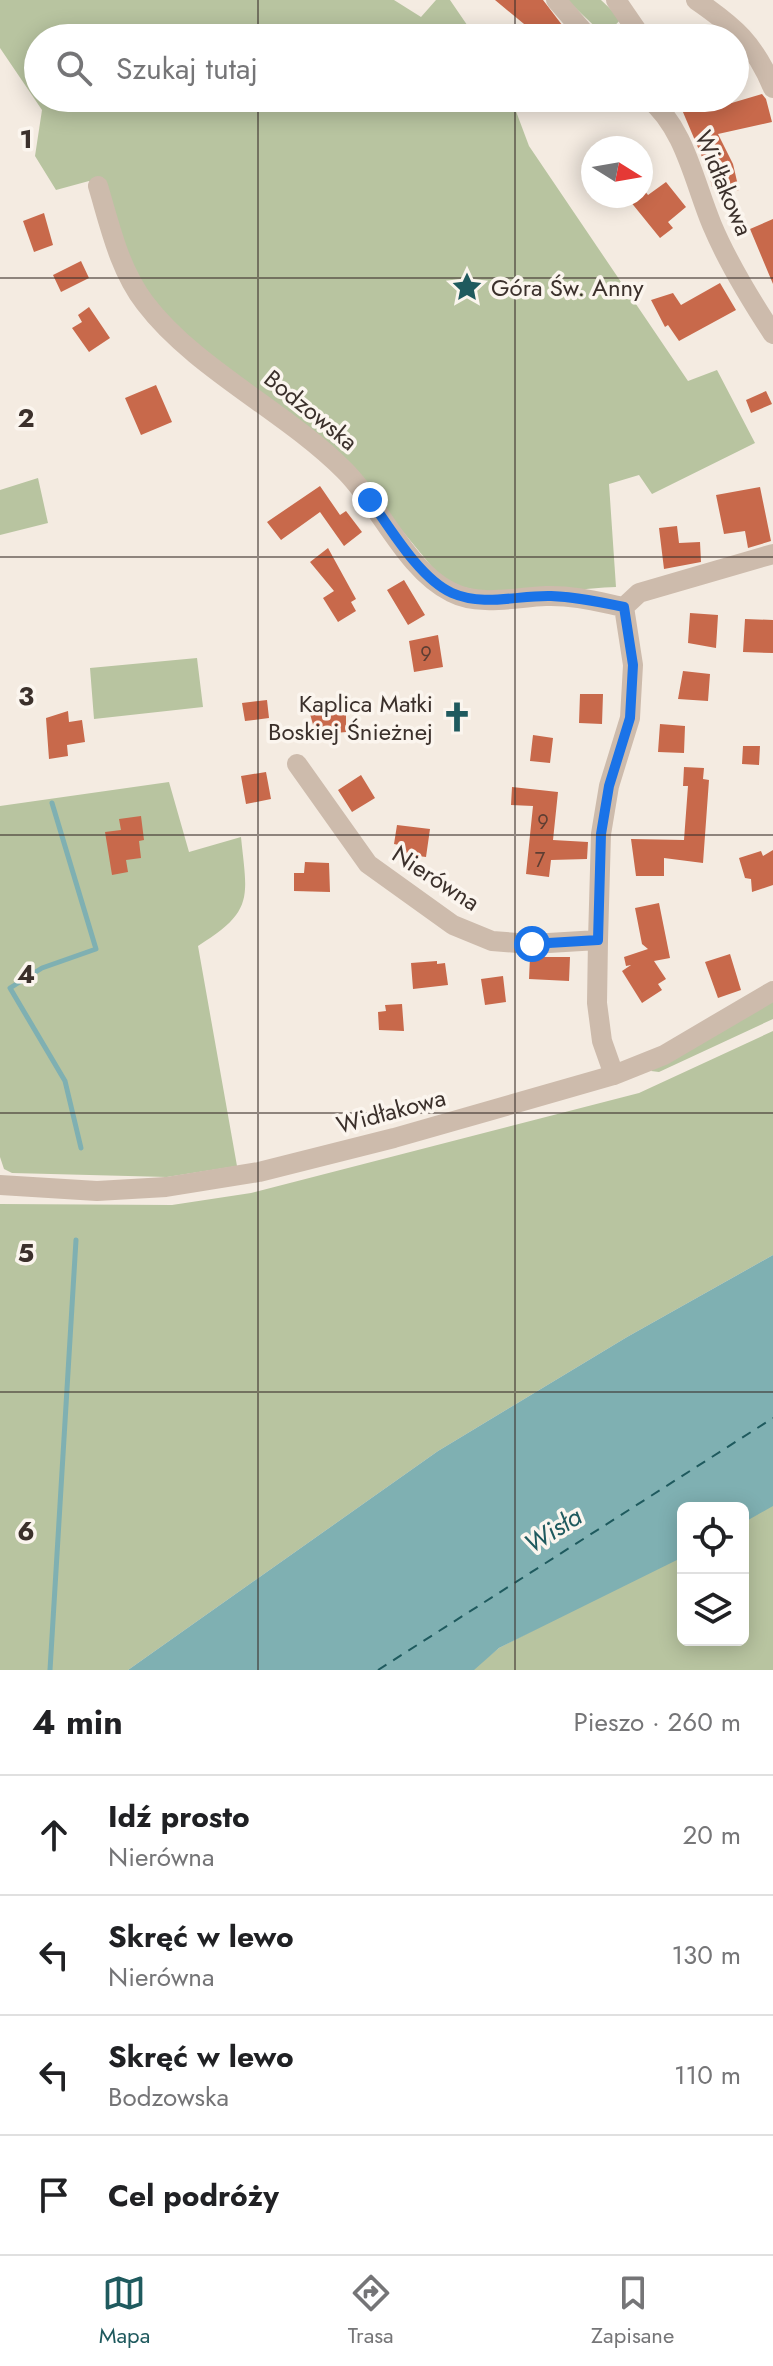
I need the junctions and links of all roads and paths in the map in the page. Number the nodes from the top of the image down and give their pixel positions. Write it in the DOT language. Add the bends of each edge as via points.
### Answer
graph roads {
  1 [pos="556,0"];
  2 [pos="616,0"];
  3 [pos="696,0"];
  4 [pos="577,24"];
  5 [pos="632,24"];
  6 [pos="730,24"];
  7 [pos="749,44"];
  8 [pos="773,88"];
  9 [pos="663,112"];
  10 [pos="98,186"];
  11 [pos="773,334"];
  12 [pos="773,554"];
  13 [pos="624,607"];
  14 [pos="297,764"];
  15 [pos="598,940"];
  16 [pos="773,991"];
  17 [pos="614,1075"];
  18 [pos="0,1185"];
  1 -- 4 [label="street"];
  2 -- 5 [label="street"];
  3 -- 6 [label="street"];
  7 -- 8 [label="street"];
  9 -- 11 [label="street, Widłakowa" via="713,227"];
  10 -- 13 [label="street, Bodzowska" via="122,263 146,304 174,335 346,472 419,565 450,592 479,600 548,596"];
  12 -- 13 [label="street" via="639,593"];
  13 -- 15 [label="street" via="633,665 630,718 601,834"];
  14 -- 15 [label="street, Nierówna" via="368,864 453,925 492,941"];
  15 -- 17 [label="street" via="597,1003"];
  16 -- 17 [label="street, Widłakowa" via="664,1055"];
  17 -- 18 [label="street, Widłakowa" via="259,1172 166,1187 97,1191"];
}
